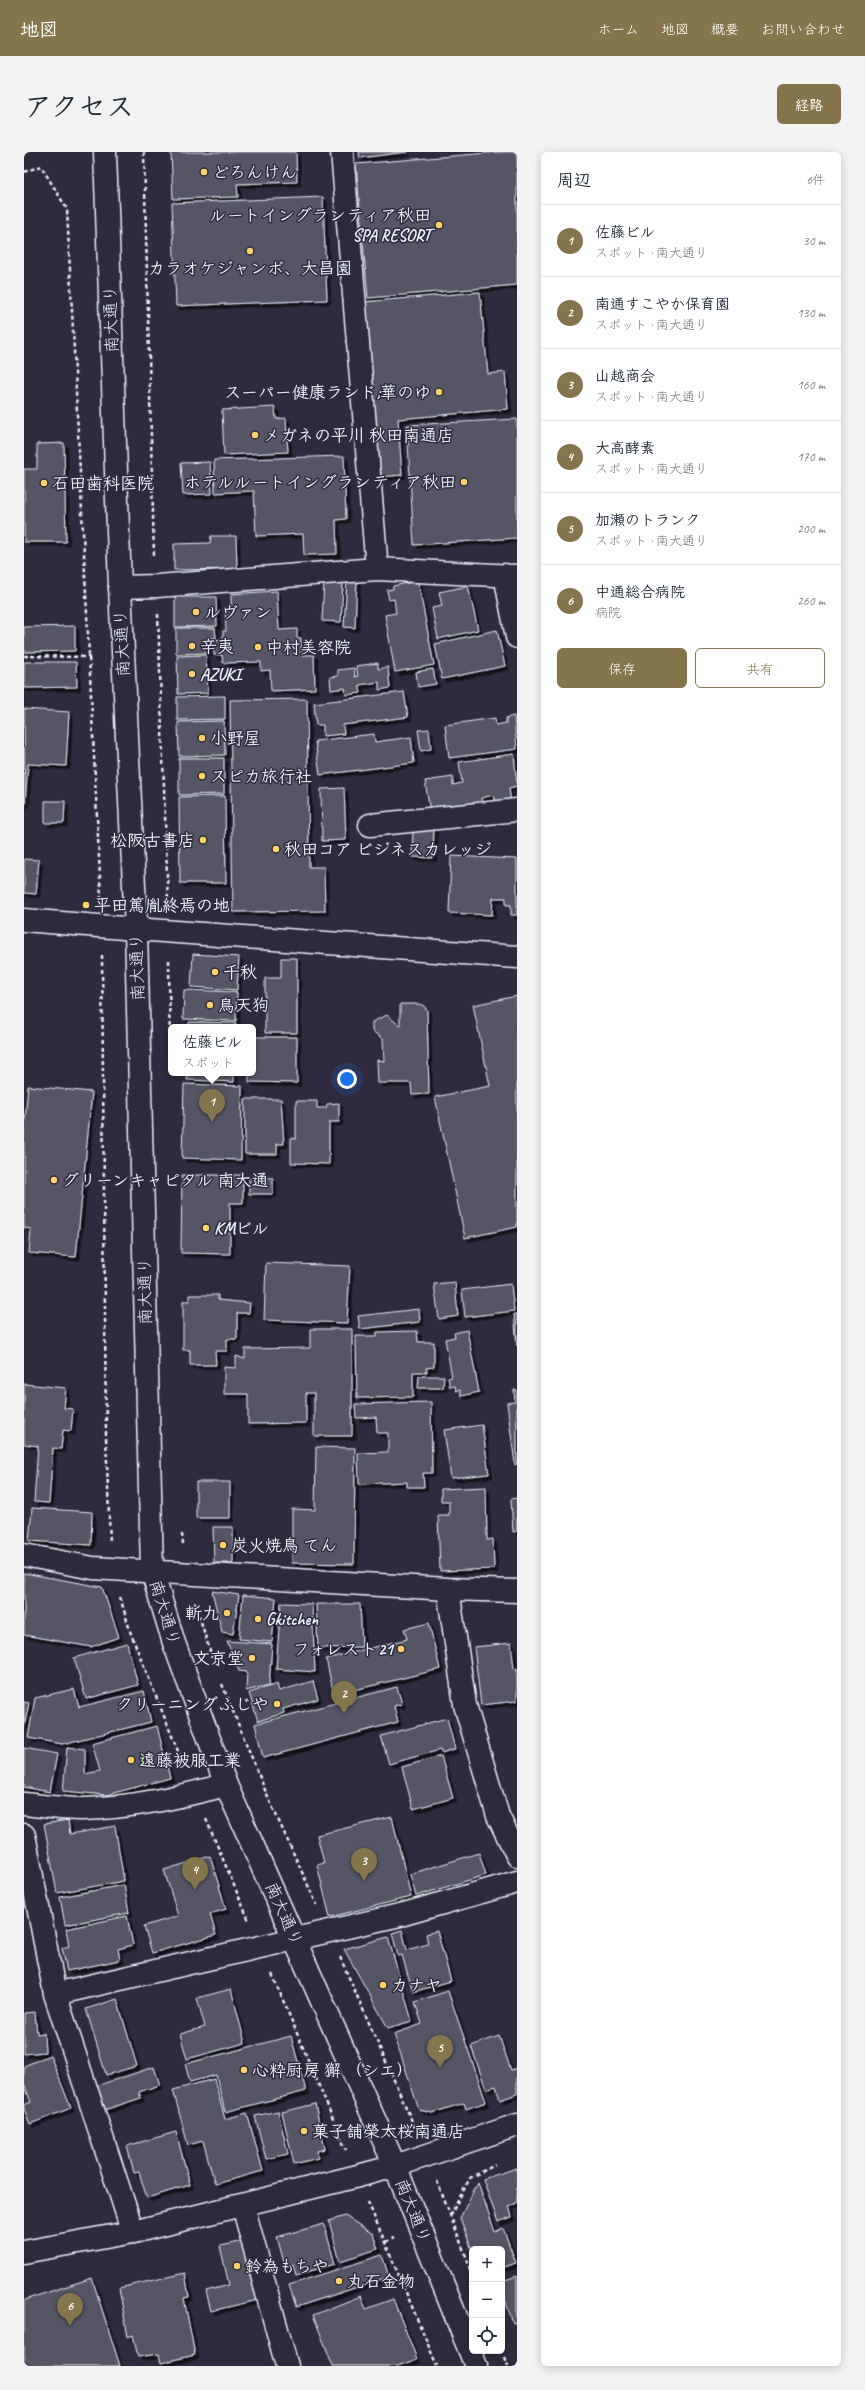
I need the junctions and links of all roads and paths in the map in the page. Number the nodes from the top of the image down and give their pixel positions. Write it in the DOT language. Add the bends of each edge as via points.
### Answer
graph roads {
  1 [pos="105,152"];
  2 [pos="144,152"];
  3 [pos="342,152"];
  4 [pos="24,172"];
  5 [pos="377,569"];
  6 [pos="511,576"];
  7 [pos="157,586"];
  8 [pos="120,587"];
  9 [pos="517,637"];
  10 [pos="24,656"];
  11 [pos="90,657"];
  12 [pos="517,810"];
  13 [pos="370,825"];
  14 [pos="24,920"];
  15 [pos="102,927"];
  16 [pos="136,929"];
  17 [pos="169,932"];
  18 [pos="517,957"];
  19 [pos="170,1024"];
  20 [pos="181,1529"];
  21 [pos="24,1555"];
  22 [pos="111,1569"];
  23 [pos="152,1571"];
  24 [pos="187,1573"];
  25 [pos="448,1589"];
  26 [pos="517,1591"];
  27 [pos="213,1662"];
  28 [pos="219,1677"];
  29 [pos="226,1785"];
  30 [pos="195,1793"];
  31 [pos="24,1804"];
  32 [pos="24,1835"];
  33 [pos="517,1855"];
  34 [pos="517,1882"];
  35 [pos="329,1932"];
  36 [pos="296,1940"];
  37 [pos="261,1948"];
  38 [pos="55,1994"];
  39 [pos="517,2125"];
  40 [pos="427,2155"];
  41 [pos="497,2163"];
  42 [pos="395,2166"];
  43 [pos="358,2176"];
  44 [pos="243,2206"];
  45 [pos="450,2216"];
  46 [pos="133,2232"];
  47 [pos="24,2252"];
  48 [pos="469,2264"];
  49 [pos="287,2366"];
  50 [pos="437,2366"];
  51 [pos="476,2366"];
  1 -- 8 [label="street, 南大通り"];
  2 -- 7 [label="path" via="154,559"];
  3 -- 5 [label="street"];
  4 -- 11 [label="path" via="40,166 67,209"];
  5 -- 6 [label="street"];
  5 -- 7 [label="street"];
  6 -- 9 [label="street"];
  7 -- 8 [label="street"];
  7 -- 17 [label="path"];
  8 -- 16 [label="street, 南大通り"];
  10 -- 11 [label="path"];
  11 -- 15 [label="path"];
  12 -- 13 [label="street"];
  14 -- 15 [label="street"];
  15 -- 16 [label="street"];
  15 -- 22 [label="path" via="106,1437"];
  16 -- 17 [label="street"];
  16 -- 23 [label="street, 南大通り"];
  17 -- 18 [label="street"];
  17 -- 19 [label="path"];
  20 -- 24 [label="path"];
  21 -- 22 [label="street"];
  22 -- 23 [label="street"];
  22 -- 30 [label="path" via="132,1634"];
  23 -- 24 [label="street"];
  23 -- 29 [label="street, 南大通り" via="174,1643"];
  24 -- 25 [label="street"];
  24 -- 27 [label="path"];
  25 -- 26 [label="street"];
  25 -- 33 [label="street" via="465,1705 498,1816"];
  28 -- 35 [label="path" via="267,1795"];
  29 -- 30 [label="street"];
  29 -- 36 [label="street, 南大通り"];
  30 -- 31 [label="street" via="128,1807 80,1809"];
  30 -- 37 [label="path"];
  32 -- 38 [label="street"];
  34 -- 35 [label="street"];
  35 -- 36 [label="street"];
  35 -- 40 [label="path"];
  36 -- 37 [label="street"];
  36 -- 42 [label="street, 南大通り"];
  37 -- 38 [label="street"];
  37 -- 43 [label="path"];
  38 -- 46 [label="street"];
  39 -- 40 [label="street"];
  40 -- 42 [label="street"];
  40 -- 45 [label="path"];
  41 -- 45 [label="path" via="470,2178"];
  42 -- 43 [label="street"];
  42 -- 51 [label="street, 南大通り"];
  43 -- 44 [label="street"];
  43 -- 50 [label="path"];
  44 -- 46 [label="street"];
  44 -- 49 [label="street"];
  45 -- 48 [label="path"];
  46 -- 47 [label="street"];
}
